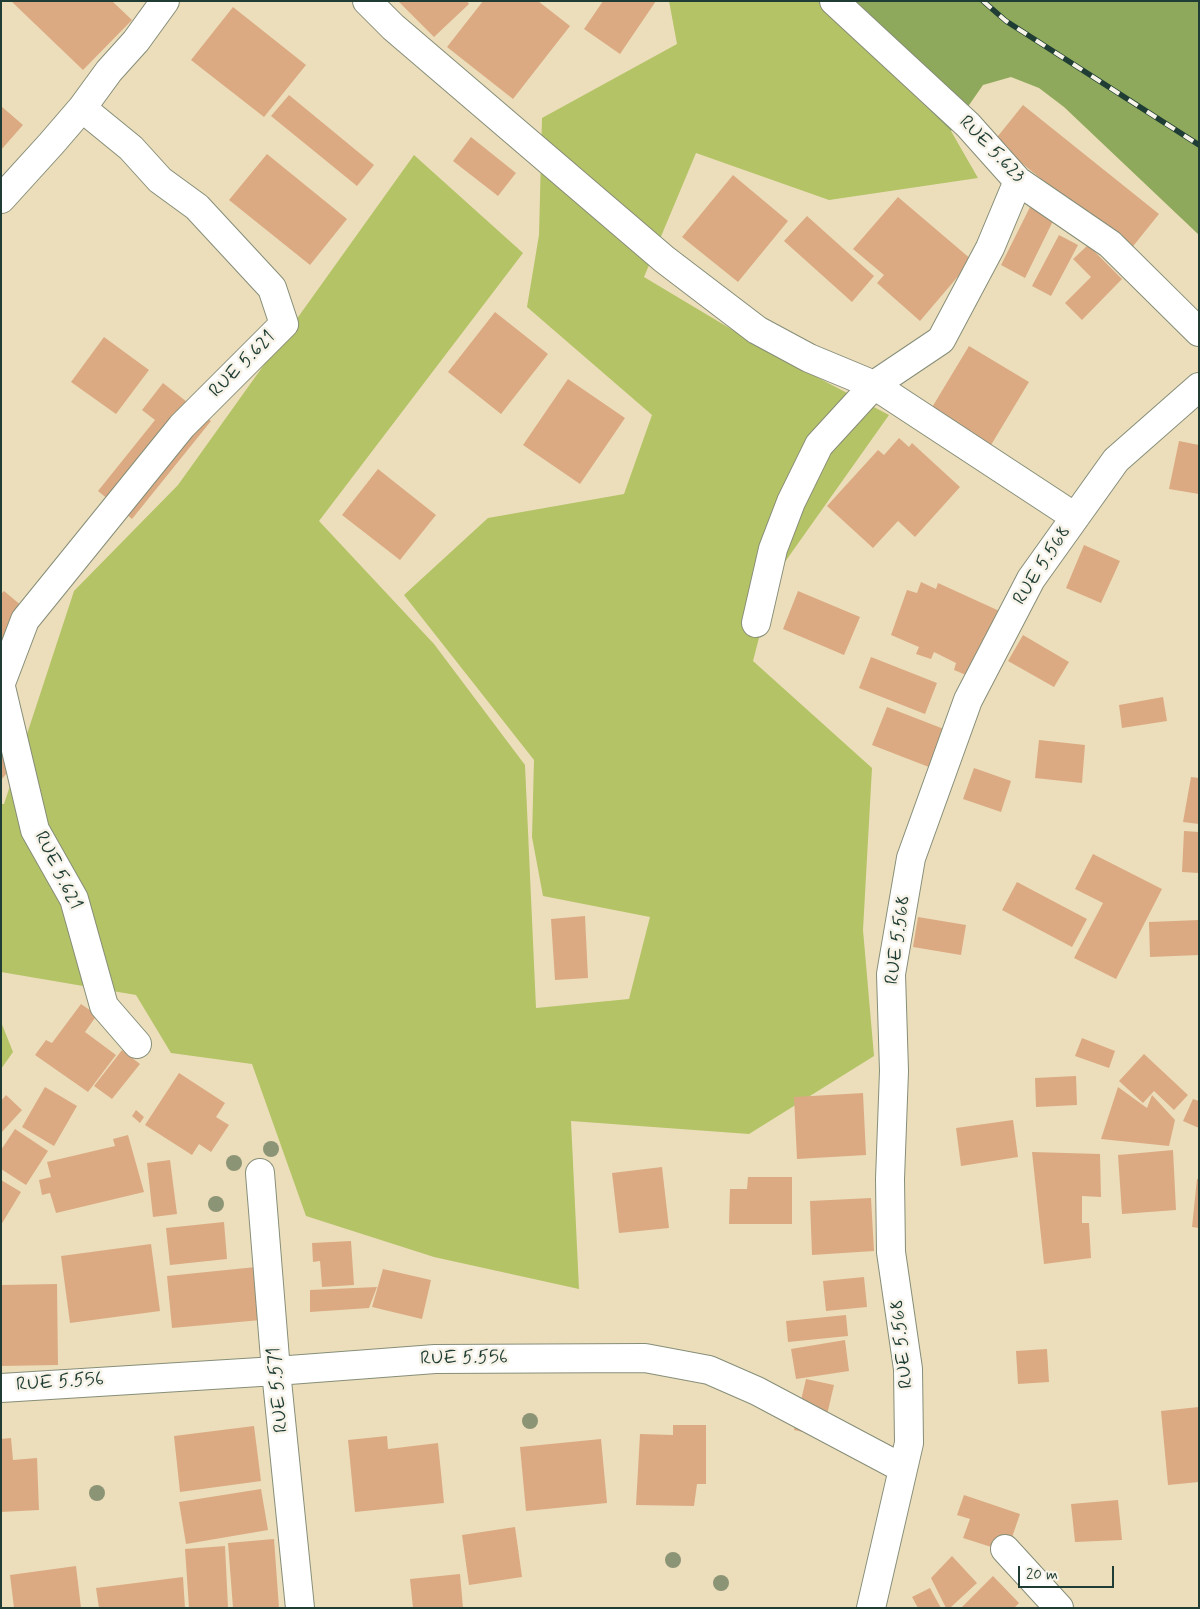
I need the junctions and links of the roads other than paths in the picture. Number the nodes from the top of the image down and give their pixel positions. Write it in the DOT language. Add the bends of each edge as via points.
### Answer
graph roads {
  1 [pos="165,1"];
  2 [pos="366,1"];
  3 [pos="834,1"];
  4 [pos="82,108"];
  5 [pos="1018,181"];
  6 [pos="1,199"];
  7 [pos="1199,332"];
  8 [pos="874,385"];
  9 [pos="1199,387"];
  10 [pos="1075,517"];
  11 [pos="756,623"];
  12 [pos="1,685"];
  13 [pos="137,1044"];
  14 [pos="260,1173"];
  15 [pos="276,1371"];
  16 [pos="1,1388"];
  17 [pos="902,1468"];
  18 [pos="1005,1549"];
  19 [pos="300,1608"];
  20 [pos="871,1608"];
  21 [pos="1059,1608"];
  1 -- 4 [label="street"];
  2 -- 8 [label="street" via="664,259 757,330 809,358"];
  3 -- 5 [label="street, RUE 5.623" via="968,125"];
  4 -- 6 [label="street"];
  4 -- 12 [label="street, RUE 5.621" via="131,148 160,180 197,207 272,288 284,324 182,426 25,620"];
  5 -- 7 [label="street, RUE 5.623" via="1110,244"];
  5 -- 8 [label="street" via="990,248 941,340"];
  8 -- 10 [label="street"];
  8 -- 11 [label="street" via="819,445 791,502 773,549"];
  9 -- 10 [label="street, RUE 5.568" via="1116,460"];
  10 -- 17 [label="street, RUE 5.568" via="1031,579 968,700 909,867 891,974 894,1071 891,1252 908,1369 909,1444"];
  12 -- 13 [label="street, RUE 5.621" via="35,830 74,899 104,1006"];
  14 -- 15 [label="street, RUE 5.571"];
  15 -- 16 [label="street, RUE 5.556"];
  15 -- 17 [label="street, RUE 5.556" via="435,1359 646,1358 717,1373"];
  15 -- 19 [label="street, RUE 5.571"];
  17 -- 20 [label="street, RUE 5.568"];
  18 -- 21 [label="street"];
}
